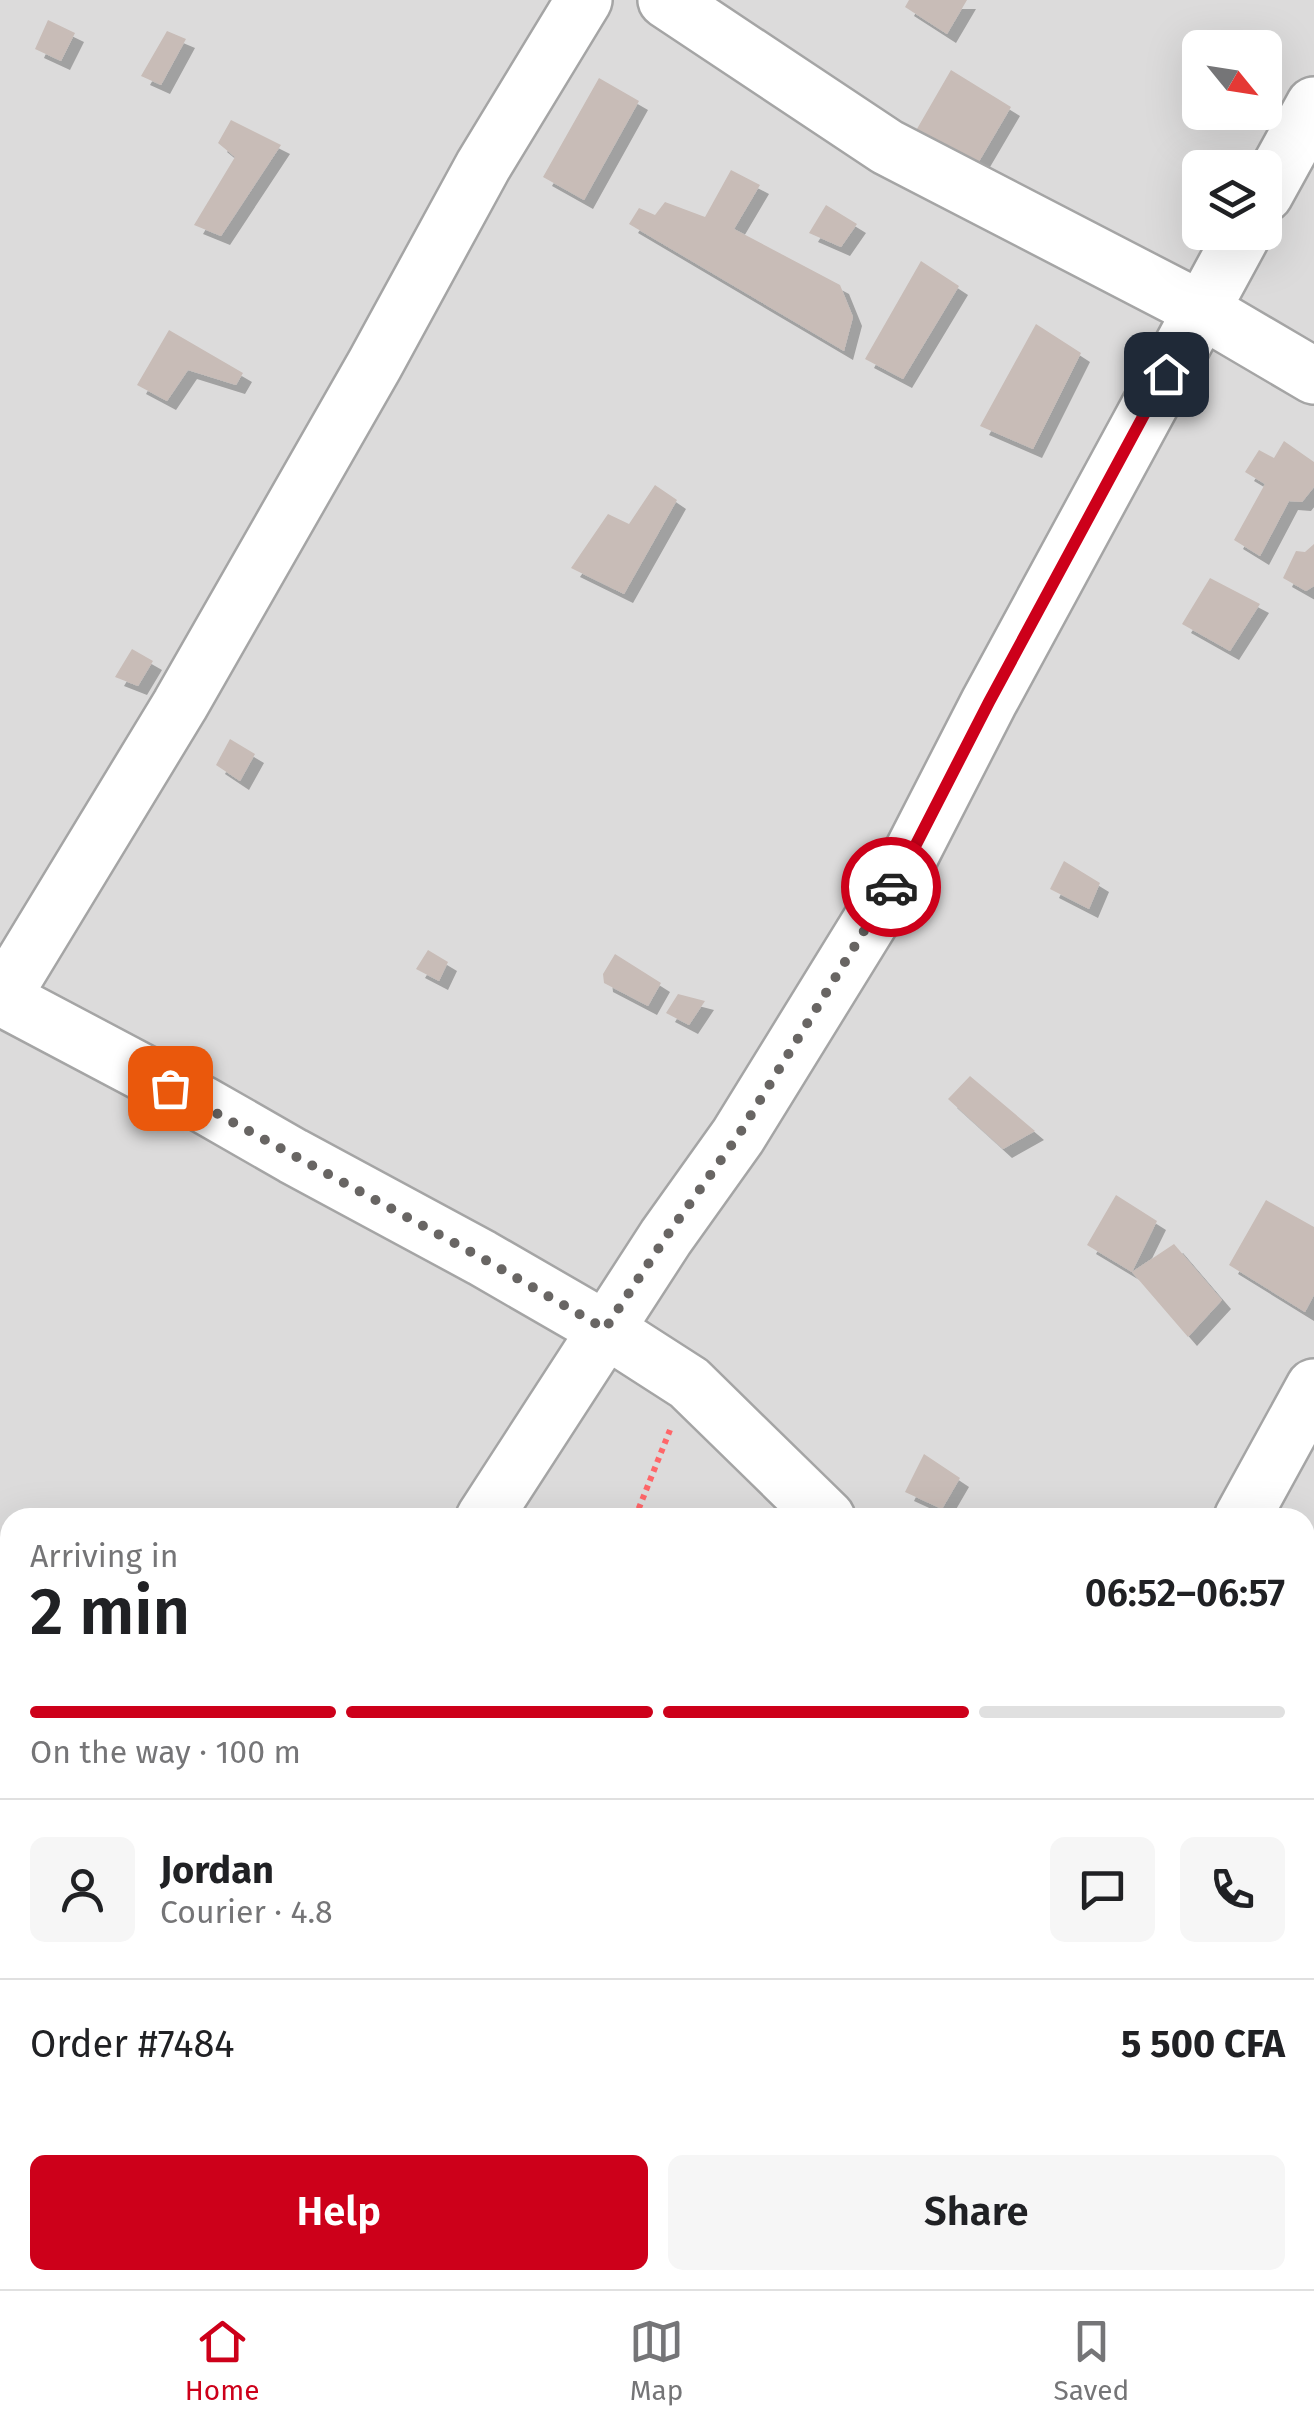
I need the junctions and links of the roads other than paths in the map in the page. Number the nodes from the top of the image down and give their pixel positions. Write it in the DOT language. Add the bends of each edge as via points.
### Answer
graph roads {
  1 [pos="584,0"];
  2 [pos="666,0"];
  3 [pos="1314,105"];
  4 [pos="1282,163"];
  5 [pos="1234,250"];
  6 [pos="1200,310"];
  7 [pos="1314,376"];
  8 [pos="1,998"];
  9 [pos="605,1329"];
  10 [pos="1314,1387"];
  11 [pos="490,1508"];
  12 [pos="817,1508"];
  13 [pos="1247,1508"];
  1 -- 8 [label="street" via="180,704"];
  2 -- 6 [label="street" via="886,147"];
  3 -- 4 [label="street"];
  5 -- 6 [label="street"];
  6 -- 7 [label="street"];
  6 -- 9 [label="street" via="907,862 738,1136"];
  8 -- 9 [label="street"];
  9 -- 11 [label="street"];
  9 -- 12 [label="street" via="688,1382"];
  10 -- 13 [label="street"];
}
